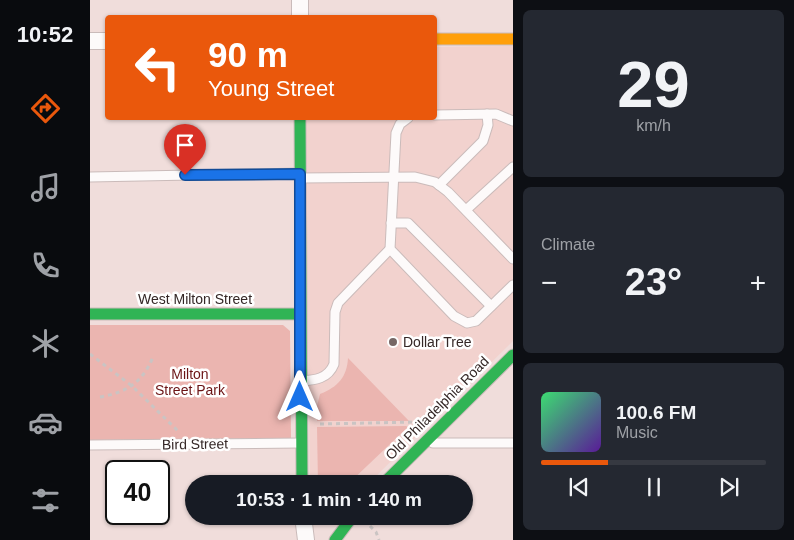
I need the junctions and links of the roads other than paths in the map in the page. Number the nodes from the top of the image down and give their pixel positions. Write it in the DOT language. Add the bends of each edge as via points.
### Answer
graph roads {
  1 [pos="300,0"];
  2 [pos="300,15"];
  3 [pos="437,39"];
  4 [pos="513,39"];
  5 [pos="105,40"];
  6 [pos="90,41"];
  7 [pos="487,114"];
  8 [pos="437,115"];
  9 [pos="300,120"];
  10 [pos="405,120"];
  11 [pos="513,121"];
  12 [pos="513,167"];
  13 [pos="300,176"];
  14 [pos="90,177"];
  15 [pos="393,178"];
  16 [pos="440,185"];
  17 [pos="466,210"];
  18 [pos="391,223"];
  19 [pos="390,249"];
  20 [pos="513,258"];
  21 [pos="513,285"];
  22 [pos="491,306"];
  23 [pos="90,314"];
  24 [pos="300,314"];
  25 [pos="513,355"];
  26 [pos="300,381"];
  27 [pos="301,443"];
  28 [pos="422,443"];
  29 [pos="513,443"];
  30 [pos="90,445"];
  31 [pos="302,475"];
  32 [pos="392,475"];
  33 [pos="304,525"];
  34 [pos="346,525"];
  35 [pos="306,540"];
  36 [pos="335,540"];
  1 -- 2 [label="street"];
  3 -- 4 [label="street"];
  5 -- 6 [label="street"];
  7 -- 8 [label="lane"];
  7 -- 11 [label="lane"];
  7 -- 16 [label="lane" via="488,125 483,140"];
  9 -- 13 [label="street"];
  10 -- 15 [label="lane" via="396,133"];
  12 -- 17 [label="lane"];
  13 -- 14 [label="lane"];
  13 -- 15 [label="lane"];
  13 -- 24 [label="street"];
  15 -- 16 [label="lane" via="426,179"];
  15 -- 18 [label="lane"];
  16 -- 17 [label="lane"];
  17 -- 20 [label="lane"];
  18 -- 19 [label="lane"];
  18 -- 22 [label="lane" via="408,223"];
  19 -- 22 [label="lane" via="458,319 471,323"];
  19 -- 26 [label="lane" via="336,306 332,370 318,379"];
  21 -- 22 [label="lane"];
  23 -- 24 [label="street, West Milton Street"];
  24 -- 26 [label="street"];
  25 -- 28 [label="street, Old Philadelphia Road"];
  26 -- 27 [label="street"];
  27 -- 30 [label="lane, Bird Street"];
  27 -- 31 [label="street"];
  28 -- 29 [label="lane"];
  28 -- 32 [label="street, Old Philadelphia Road"];
  33 -- 35 [label="street"];
  34 -- 36 [label="street"];
}
